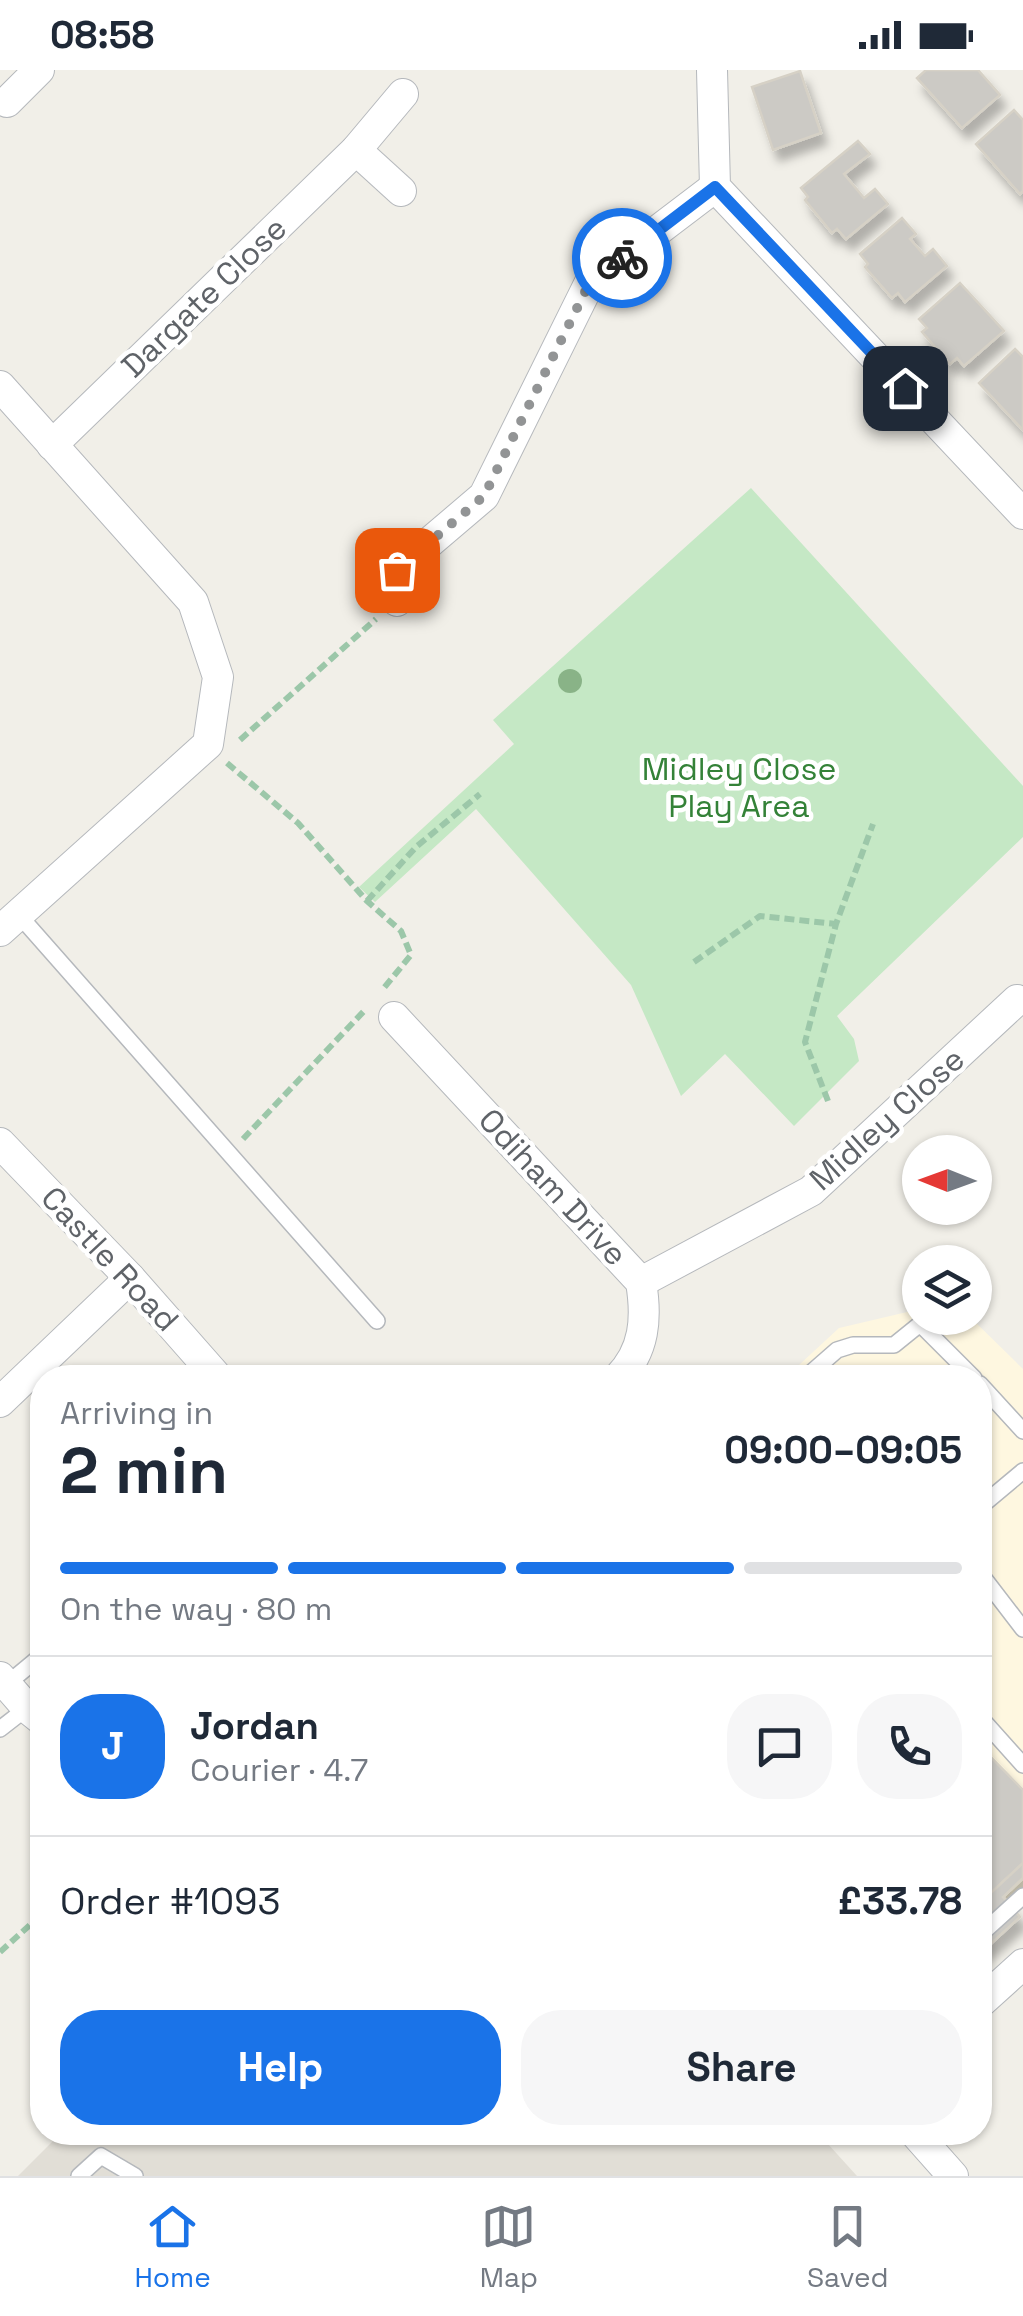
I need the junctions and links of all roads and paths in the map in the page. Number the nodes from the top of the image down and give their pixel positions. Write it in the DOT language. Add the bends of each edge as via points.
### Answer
graph roads {
  1 [pos="39,70"];
  2 [pos="712,70"];
  3 [pos="403,94"];
  4 [pos="6,102"];
  5 [pos="356,150"];
  6 [pos="715,187"];
  7 [pos="401,191"];
  8 [pos="0,386"];
  9 [pos="52,444"];
  10 [pos="1023,514"];
  11 [pos="397,601"];
  12 [pos="214,751"];
  13 [pos="480,794"];
  14 [pos="873,824"];
  15 [pos="367,901"];
  16 [pos="9,923"];
  17 [pos="836,924"];
  18 [pos="694,962"];
  19 [pos="1017,1000"];
  20 [pos="394,1017"];
  21 [pos="828,1100"];
  22 [pos="0,1142"];
  23 [pos="228,1154"];
  24 [pos="130,1278"];
  25 [pos="641,1282"];
  26 [pos="377,1321"];
  27 [pos="39,1365"];
  28 [pos="207,1365"];
  29 [pos="628,1365"];
  30 [pos="819,1365"];
  31 [pos="960,1365"];
  32 [pos="30,1373"];
  33 [pos="992,1398"];
  34 [pos="0,1402"];
  35 [pos="1023,1431"];
  36 [pos="1023,1471"];
  37 [pos="992,1497"];
  38 [pos="992,1588"];
  39 [pos="1023,1628"];
  40 [pos="30,1662"];
  41 [pos="4,1680"];
  42 [pos="30,1709"];
  43 [pos="30,1716"];
  44 [pos="0,1730"];
  45 [pos="992,1731"];
  46 [pos="1023,1765"];
  47 [pos="1023,1896"];
  48 [pos="992,1924"];
  49 [pos="30,1925"];
  50 [pos="0,1952"];
  51 [pos="1023,1964"];
  52 [pos="992,1991"];
  53 [pos="926,2145"];
  54 [pos="79,2176"];
  55 [pos="135,2176"];
  56 [pos="954,2176"];
  1 -- 4 [label="street"];
  2 -- 6 [label="street"];
  3 -- 5 [label="street, Dargate Close"];
  5 -- 7 [label="street"];
  5 -- 9 [label="street, Dargate Close"];
  6 -- 10 [label="street"];
  6 -- 11 [label="street" via="590,282 484,496 397,570"];
  8 -- 9 [label="street"];
  9 -- 12 [label="street" via="192,602 218,677"];
  11 -- 12 [label="path"];
  12 -- 15 [label="path" via="298,823"];
  12 -- 16 [label="street"];
  13 -- 15 [label="path" via="416,847"];
  14 -- 17 [label="path"];
  15 -- 23 [label="path" via="401,932 411,955"];
  16 -- 23 [label="lane"];
  17 -- 18 [label="path" via="760,916"];
  17 -- 21 [label="path" via="805,1042"];
  19 -- 25 [label="street, Midley Close" via="811,1191"];
  20 -- 25 [label="street, Odiham Drive"];
  22 -- 24 [label="street, Castle Road"];
  23 -- 26 [label="lane"];
  24 -- 27 [label="street"];
  24 -- 28 [label="street, Castle Road"];
  25 -- 29 [label="street, Odiham Drive" via="645,1306 638,1351"];
  30 -- 31 [label="lane" via="853,1345 894,1345 920,1324"];
  32 -- 34 [label="street"];
  33 -- 35 [label="lane"];
  36 -- 37 [label="lane"];
  38 -- 39 [label="lane"];
  40 -- 41 [label="lane"];
  41 -- 42 [label="street"];
  43 -- 44 [label="lane"];
  45 -- 46 [label="lane"];
  47 -- 48 [label="lane"];
  49 -- 50 [label="path"];
  51 -- 52 [label="street"];
  53 -- 56 [label="street"];
  54 -- 55 [label="lane" via="101,2156"];
}
